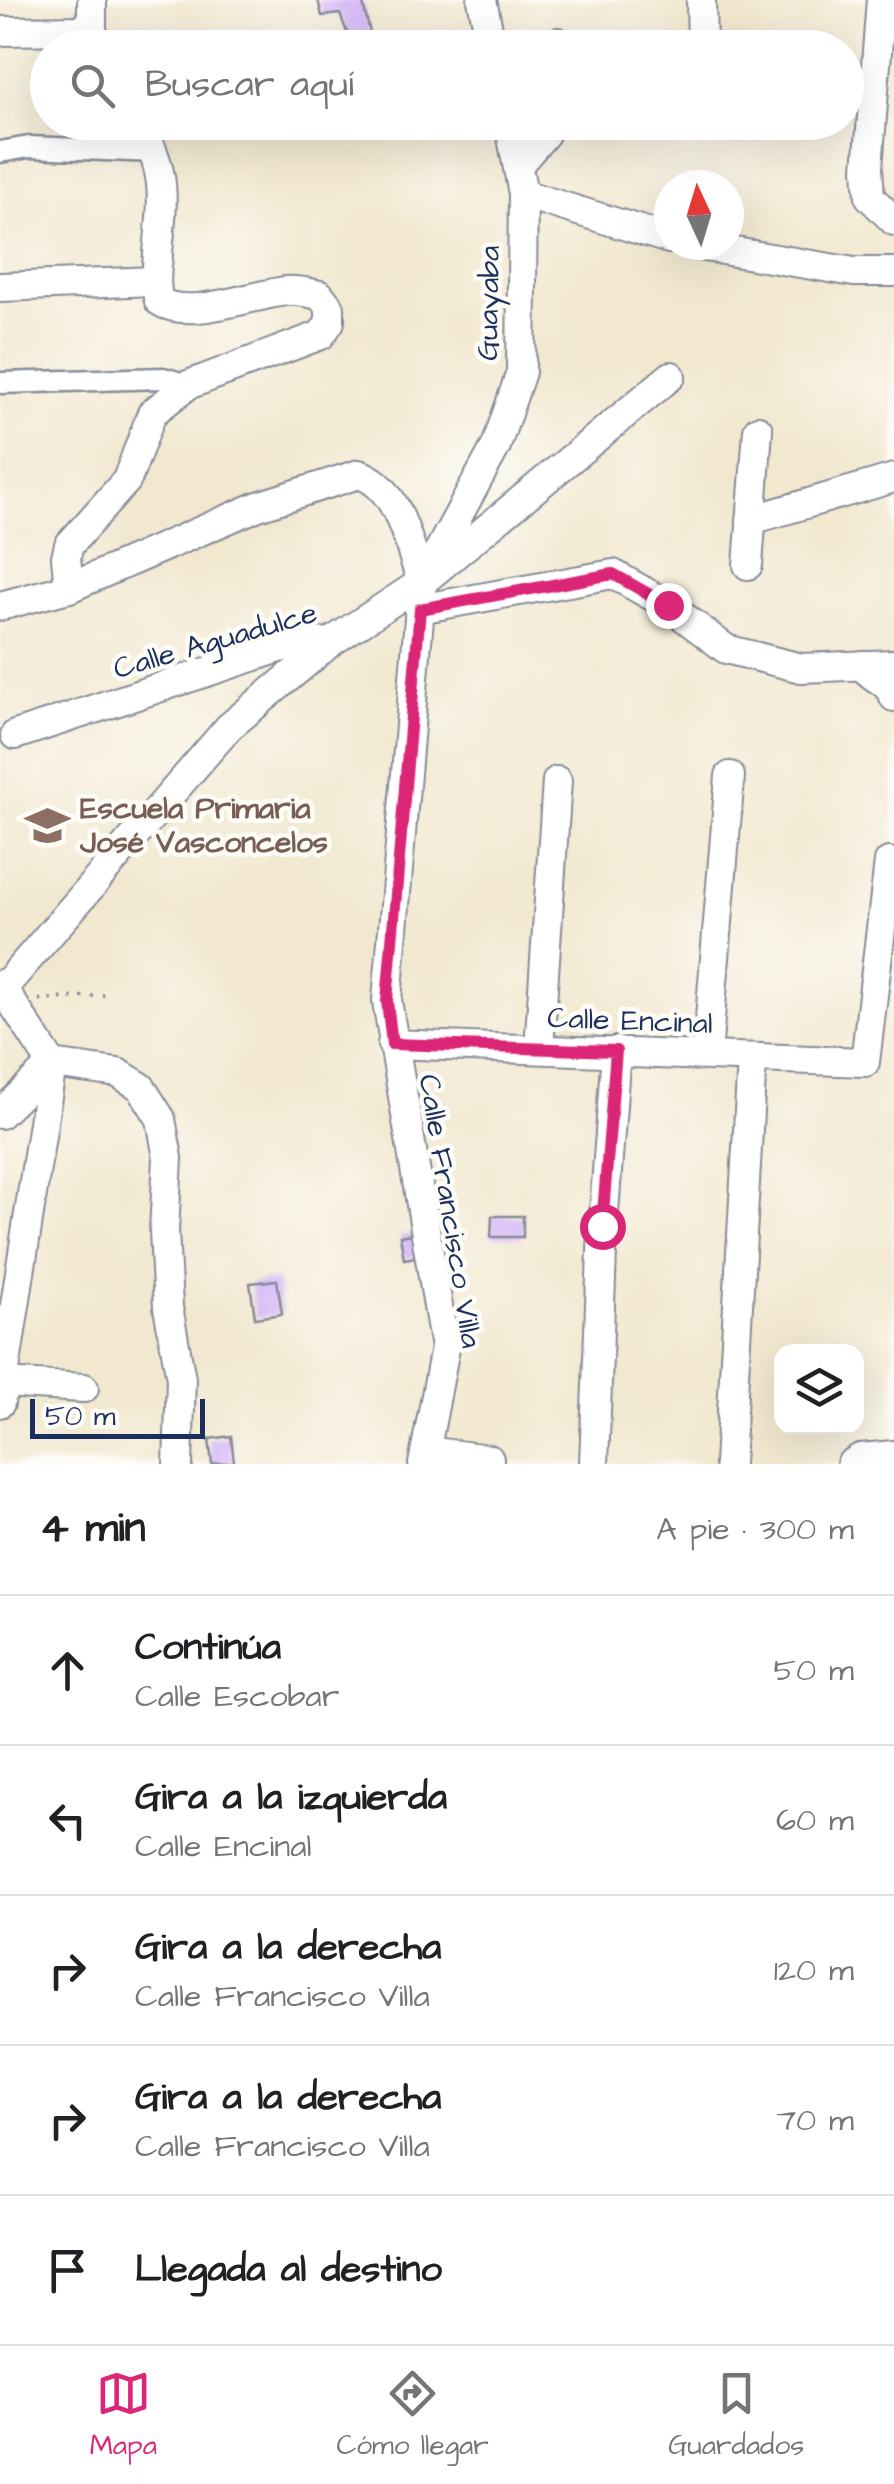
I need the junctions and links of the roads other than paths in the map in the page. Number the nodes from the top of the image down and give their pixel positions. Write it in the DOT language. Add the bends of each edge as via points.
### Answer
graph roads {
  1 [pos="92,0"];
  2 [pos="482,0"];
  3 [pos="701,0"];
  4 [pos="881,0"];
  5 [pos="95,30"];
  6 [pos="488,30"];
  7 [pos="702,30"];
  8 [pos="0,31"];
  9 [pos="30,34"];
  10 [pos="149,140"];
  11 [pos="513,140"];
  12 [pos="540,140"];
  13 [pos="0,152"];
  14 [pos="156,152"];
  15 [pos="518,165"];
  16 [pos="523,194"];
  17 [pos="891,220"];
  18 [pos="654,234"];
  19 [pos="744,254"];
  20 [pos="894,272"];
  21 [pos="156,281"];
  22 [pos="0,287"];
  23 [pos="671,376"];
  24 [pos="2,383"];
  25 [pos="188,385"];
  26 [pos="758,430"];
  27 [pos="894,478"];
  28 [pos="751,520"];
  29 [pos="748,564"];
  30 [pos="69,588"];
  31 [pos="421,596"];
  32 [pos="0,606"];
  33 [pos="331,642"];
  34 [pos="894,664"];
  35 [pos="862,665"];
  36 [pos="894,697"];
  37 [pos="15,736"];
  38 [pos="730,776"];
  39 [pos="557,782"];
  40 [pos="889,862"];
  41 [pos="6,992"];
  42 [pos="392,1044"];
  43 [pos="539,1049"];
  44 [pos="616,1051"];
  45 [pos="707,1055"];
  46 [pos="752,1059"];
  47 [pos="52,1064"];
  48 [pos="0,1114"];
  49 [pos="84,1388"];
  50 [pos="2,1393"];
  51 [pos="894,1455"];
  52 [pos="424,1458"];
  53 [pos="489,1459"];
  54 [pos="178,1464"];
  55 [pos="594,1464"];
  56 [pos="729,1464"];
  57 [pos="851,1464"];
  1 -- 5 [label="street"];
  2 -- 6 [label="street"];
  3 -- 7 [label="street"];
  4 -- 17 [label="street" via="868,168 870,196"];
  8 -- 9 [label="street"];
  10 -- 14 [label="street"];
  11 -- 15 [label="street, Guayaba"];
  12 -- 15 [label="street"];
  13 -- 14 [label="street"];
  14 -- 21 [label="street" via="163,194"];
  15 -- 16 [label="street, Guayaba"];
  16 -- 18 [label="street"];
  16 -- 31 [label="street, Guayaba" via="521,372 496,446"];
  19 -- 20 [label="street"];
  21 -- 22 [label="street"];
  21 -- 25 [label="street" via="159,301 168,307 212,306 291,290 320,295 330,308 321,334"];
  23 -- 31 [label="street, Calle Aguadulce"];
  24 -- 25 [label="street" via="163,378"];
  25 -- 30 [label="street" via="152,413 126,480 69,545"];
  26 -- 28 [label="street"];
  27 -- 28 [label="street"];
  28 -- 29 [label="street"];
  30 -- 31 [label="street" via="258,506 359,474 388,492"];
  30 -- 32 [label="street"];
  31 -- 33 [label="street, Calle Aguadulce"];
  31 -- 35 [label="street" via="613,574 726,649 801,668"];
  31 -- 42 [label="street, Calle Francisco Villa" via="387,1001"];
  33 -- 37 [label="street, Calle Aguadulce" via="289,645"];
  33 -- 41 [label="street" via="229,727"];
  34 -- 35 [label="street"];
  35 -- 36 [label="street"];
  38 -- 45 [label="street"];
  39 -- 43 [label="street"];
  40 -- 46 [label="street, Calle Encinal" via="865,1062"];
  41 -- 47 [label="street"];
  42 -- 43 [label="street, Calle Encinal"];
  42 -- 52 [label="street, Calle Francisco Villa" via="445,1348"];
  43 -- 44 [label="street, Calle Encinal"];
  44 -- 45 [label="street, Calle Encinal"];
  44 -- 55 [label="street"];
  45 -- 46 [label="street, Calle Encinal"];
  46 -- 56 [label="street"];
  47 -- 48 [label="street"];
  47 -- 50 [label="street"];
  47 -- 54 [label="street" via="118,1073 141,1087 160,1119 168,1158 168,1307 181,1379"];
  49 -- 50 [label="street"];
  51 -- 57 [label="street"];
  52 -- 53 [label="street"];
}
